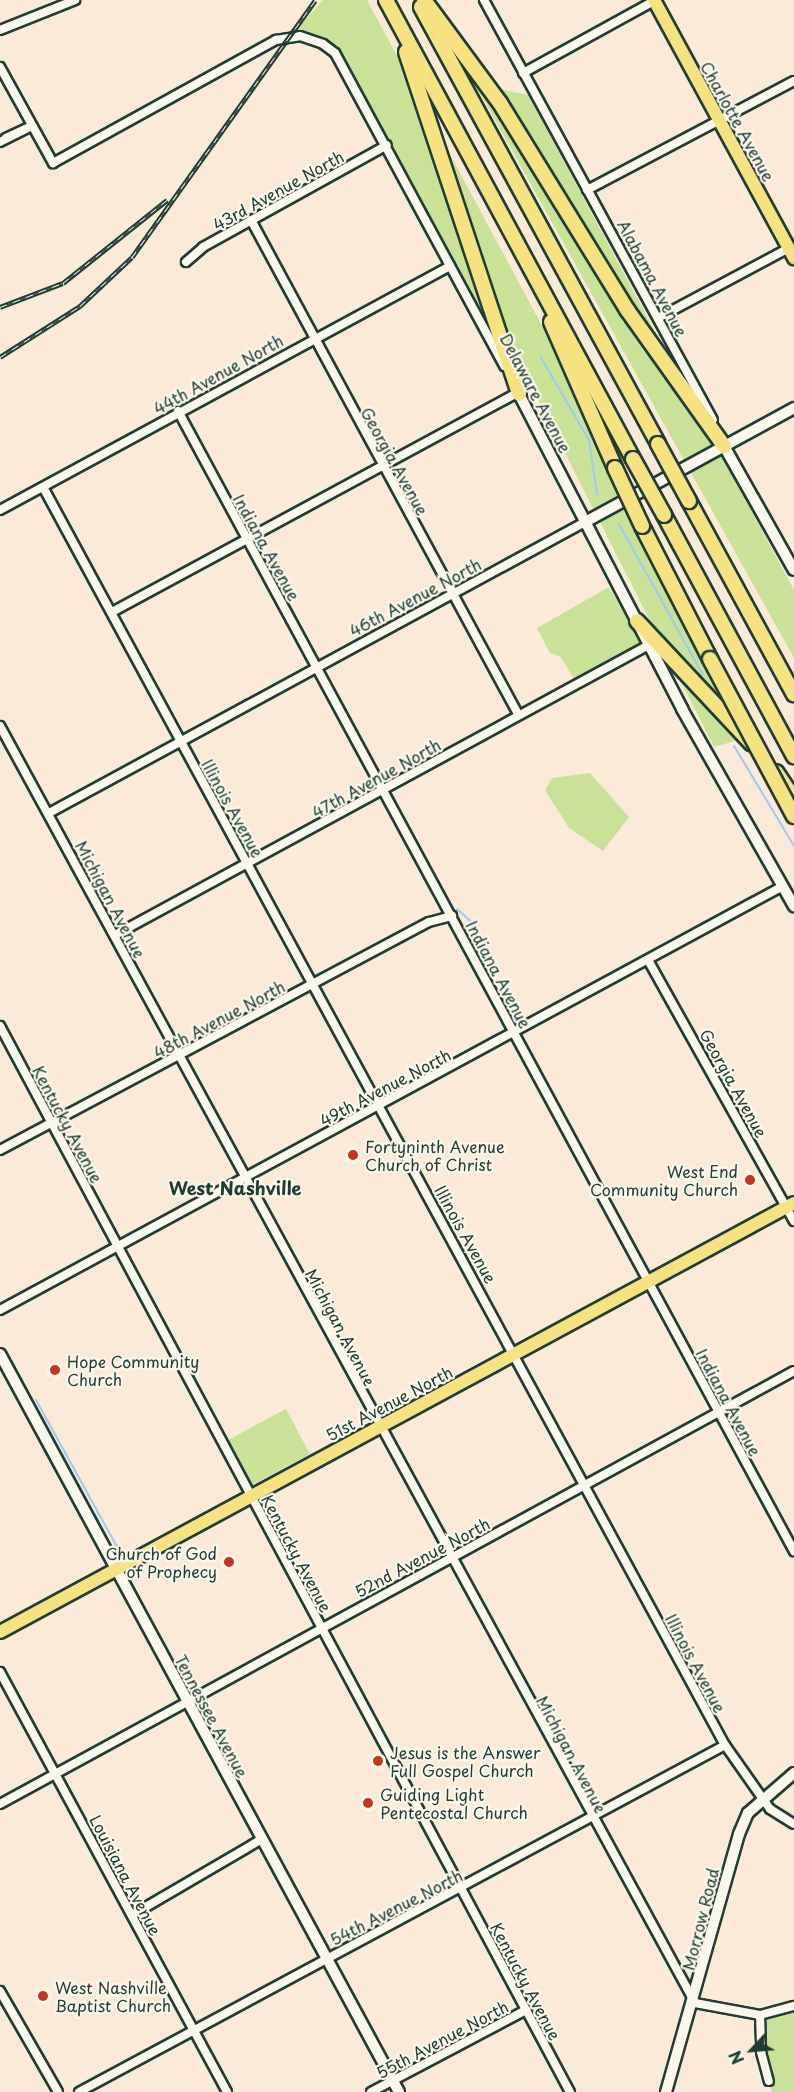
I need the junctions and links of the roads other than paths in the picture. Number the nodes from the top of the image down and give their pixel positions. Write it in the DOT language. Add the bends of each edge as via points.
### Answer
graph roads {
  1 [pos="75,0"];
  2 [pos="386,0"];
  3 [pos="417,0"];
  4 [pos="424,0"];
  5 [pos="484,0"];
  6 [pos="655,0"];
  7 [pos="393,13"];
  8 [pos="0,30"];
  9 [pos="0,68"];
  10 [pos="523,73"];
  11 [pos="794,81"];
  12 [pos="719,120"];
  13 [pos="28,127"];
  14 [pos="2,139"];
  15 [pos="387,145"];
  16 [pos="588,190"];
  17 [pos="251,220"];
  18 [pos="791,253"];
  19 [pos="186,262"];
  20 [pos="450,266"];
  21 [pos="535,278"];
  22 [pos="658,318"];
  23 [pos="312,339"];
  24 [pos="519,394"];
  25 [pos="794,408"];
  26 [pos="178,411"];
  27 [pos="724,446"];
  28 [pos="382,465"];
  29 [pos="43,487"];
  30 [pos="0,510"];
  31 [pos="587,521"];
  32 [pos="247,538"];
  33 [pos="793,568"];
  34 [pos="454,593"];
  35 [pos="112,612"];
  36 [pos="637,621"];
  37 [pos="649,645"];
  38 [pos="318,667"];
  39 [pos="794,694"];
  40 [pos="518,714"];
  41 [pos="0,726"];
  42 [pos="181,741"];
  43 [pos="794,756"];
  44 [pos="384,790"];
  45 [pos="794,799"];
  46 [pos="49,813"];
  47 [pos="794,816"];
  48 [pos="248,864"];
  49 [pos="783,886"];
  50 [pos="794,906"];
  51 [pos="452,916"];
  52 [pos="115,934"];
  53 [pos="648,960"];
  54 [pos="313,984"];
  55 [pos="0,1026"];
  56 [pos="514,1032"];
  57 [pos="178,1056"];
  58 [pos="379,1107"];
  59 [pos="51,1122"];
  60 [pos="0,1150"];
  61 [pos="247,1177"];
  62 [pos="790,1205"];
  63 [pos="794,1221"];
  64 [pos="118,1246"];
  65 [pos="648,1283"];
  66 [pos="0,1310"];
  67 [pos="0,1354"];
  68 [pos="515,1355"];
  69 [pos="794,1371"];
  70 [pos="718,1410"];
  71 [pos="379,1427"];
  72 [pos="585,1484"];
  73 [pos="251,1496"];
  74 [pos="794,1551"];
  75 [pos="451,1556"];
  76 [pos="116,1570"];
  77 [pos="321,1627"];
  78 [pos="0,1632"];
  79 [pos="0,1672"];
  80 [pos="187,1701"];
  81 [pos="724,1745"];
  82 [pos="55,1773"];
  83 [pos="794,1773"];
  84 [pos="762,1799"];
  85 [pos="0,1804"];
  86 [pos="590,1814"];
  87 [pos="794,1824"];
  88 [pos="262,1839"];
  89 [pos="461,1889"];
  90 [pos="132,1915"];
  91 [pos="326,1958"];
  92 [pos="0,1991"];
  93 [pos="694,2002"];
  94 [pos="794,2006"];
  95 [pos="526,2010"];
  96 [pos="760,2015"];
  97 [pos="194,2030"];
  98 [pos="392,2080"];
  99 [pos="770,2081"];
  100 [pos="58,2092"];
  101 [pos="79,2092"];
  102 [pos="227,2092"];
  103 [pos="371,2092"];
  104 [pos="399,2092"];
  105 [pos="570,2092"];
  106 [pos="666,2092"];
  1 -- 8 [label="street"];
  2 -- 7 [label="highway"];
  3 -- 39 [label="highway, bridge"];
  4 -- 27 [label="highway" via="500,103 628,311"];
  5 -- 10 [label="street, Alabama Avenue"];
  6 -- 10 [label="street"];
  6 -- 12 [label="main road, Charlotte Avenue"];
  7 -- 21 [label="highway"];
  7 -- 24 [label="highway"];
  9 -- 13 [label="street"];
  10 -- 16 [label="street, Alabama Avenue"];
  11 -- 12 [label="street"];
  12 -- 16 [label="street"];
  12 -- 18 [label="main road, Charlotte Avenue"];
  13 -- 14 [label="street"];
  13 -- 15 [label="street, Delaware Avenue" via="52,164 272,42 310,38 335,53"];
  15 -- 17 [label="street, 43rd Avenue North"];
  15 -- 20 [label="street, Delaware Avenue"];
  16 -- 22 [label="street, Alabama Avenue"];
  17 -- 19 [label="street, 43rd Avenue North"];
  17 -- 23 [label="street, Georgia Avenue"];
  18 -- 22 [label="street"];
  20 -- 23 [label="street, 44th Avenue North"];
  20 -- 24 [label="street, Delaware Avenue"];
  21 -- 43 [label="highway, bridge"];
  21 -- 47 [label="highway, bridge" via="642,526"];
  22 -- 27 [label="street, Alabama Avenue"];
  23 -- 26 [label="street, 44th Avenue North"];
  23 -- 28 [label="street, Georgia Avenue"];
  24 -- 28 [label="street"];
  24 -- 31 [label="street, Delaware Avenue"];
  25 -- 27 [label="street, 46th Avenue North"];
  26 -- 29 [label="street, 44th Avenue North"];
  26 -- 32 [label="street, Indiana Avenue"];
  27 -- 31 [label="street, 46th Avenue North"];
  27 -- 33 [label="street, Alabama Avenue"];
  28 -- 32 [label="street"];
  28 -- 34 [label="street, Georgia Avenue"];
  29 -- 30 [label="street, 44th Avenue North"];
  29 -- 35 [label="street, Illinois Avenue"];
  31 -- 34 [label="street, 46th Avenue North"];
  31 -- 36 [label="street, Delaware Avenue"];
  32 -- 35 [label="street"];
  32 -- 38 [label="street, Indiana Avenue"];
  34 -- 38 [label="street, 46th Avenue North"];
  34 -- 40 [label="street, Georgia Avenue"];
  35 -- 42 [label="street, Illinois Avenue"];
  36 -- 37 [label="street, Delaware Avenue"];
  36 -- 45 [label="highway" via="727,715"];
  37 -- 40 [label="street, 47th Avenue North"];
  37 -- 49 [label="street, Delaware Avenue"];
  38 -- 42 [label="street, 46th Avenue North"];
  38 -- 44 [label="street, Indiana Avenue"];
  40 -- 44 [label="street, 47th Avenue North"];
  41 -- 46 [label="street, Michigan Avenue"];
  42 -- 46 [label="street, 46th Avenue North"];
  42 -- 48 [label="street, Illinois Avenue"];
  44 -- 48 [label="street, 47th Avenue North"];
  44 -- 51 [label="street, Indiana Avenue"];
  46 -- 52 [label="street, Michigan Avenue"];
  48 -- 52 [label="street, 47th Avenue North"];
  48 -- 54 [label="street, Illinois Avenue"];
  49 -- 50 [label="street, Delaware Avenue"];
  49 -- 53 [label="street, 49th Avenue North"];
  51 -- 54 [label="street, 48th Avenue North" via="429,922"];
  51 -- 56 [label="street, Indiana Avenue"];
  52 -- 57 [label="street, Michigan Avenue"];
  53 -- 56 [label="street, 49th Avenue North"];
  53 -- 62 [label="street, Georgia Avenue"];
  54 -- 57 [label="street, 48th Avenue North"];
  54 -- 58 [label="street, Illinois Avenue"];
  55 -- 59 [label="street, Kentucky Avenue"];
  56 -- 58 [label="street, 49th Avenue North"];
  56 -- 65 [label="street, Indiana Avenue"];
  57 -- 59 [label="street, 48th Avenue North"];
  57 -- 61 [label="street, Michigan Avenue"];
  58 -- 61 [label="street, 49th Avenue North"];
  58 -- 68 [label="street, Illinois Avenue"];
  59 -- 60 [label="street, 48th Avenue North"];
  59 -- 64 [label="street, Kentucky Avenue"];
  61 -- 64 [label="street, 49th Avenue North"];
  61 -- 71 [label="street, Michigan Avenue"];
  62 -- 63 [label="street, Georgia Avenue"];
  62 -- 65 [label="main road, 51st Avenue North"];
  64 -- 66 [label="street, 49th Avenue North"];
  64 -- 73 [label="street, Kentucky Avenue"];
  65 -- 68 [label="main road, 51st Avenue North"];
  65 -- 70 [label="street, Indiana Avenue"];
  67 -- 76 [label="street, Tennessee Avenue"];
  68 -- 71 [label="main road, 51st Avenue North"];
  68 -- 72 [label="street, Illinois Avenue"];
  69 -- 70 [label="street, 52nd Avenue North"];
  70 -- 72 [label="street, 52nd Avenue North"];
  70 -- 74 [label="street, Indiana Avenue"];
  71 -- 73 [label="main road, 51st Avenue North"];
  71 -- 75 [label="street, Michigan Avenue"];
  72 -- 75 [label="street, 52nd Avenue North"];
  72 -- 81 [label="street, Illinois Avenue"];
  73 -- 76 [label="main road, 51st Avenue North"];
  73 -- 77 [label="street, Kentucky Avenue"];
  75 -- 77 [label="street, 52nd Avenue North"];
  75 -- 86 [label="street, Michigan Avenue"];
  76 -- 78 [label="main road, 51st Avenue North"];
  76 -- 80 [label="street, Tennessee Avenue"];
  77 -- 80 [label="street, 52nd Avenue North"];
  77 -- 89 [label="street, Kentucky Avenue"];
  79 -- 82 [label="street, Louisiana Avenue"];
  80 -- 82 [label="street, 52nd Avenue North"];
  80 -- 88 [label="street, Tennessee Avenue"];
  81 -- 84 [label="street, Illinois Avenue"];
  81 -- 86 [label="street, 54th Avenue North"];
  82 -- 85 [label="street, 52nd Avenue North"];
  82 -- 90 [label="street, Louisiana Avenue"];
  83 -- 84 [label="street, Morrow Road"];
  84 -- 87 [label="street, Illinois Avenue"];
  84 -- 93 [label="street, Morrow Road" via="748,1813 727,1870"];
  86 -- 89 [label="street, 54th Avenue North"];
  86 -- 93 [label="street, Michigan Avenue"];
  88 -- 90 [label="street"];
  88 -- 91 [label="street, Tennessee Avenue"];
  89 -- 91 [label="street, 54th Avenue North"];
  89 -- 95 [label="street, Kentucky Avenue"];
  90 -- 97 [label="street, Louisiana Avenue"];
  91 -- 97 [label="street, 54th Avenue North"];
  91 -- 98 [label="street, Tennessee Avenue"];
  92 -- 100 [label="street"];
  93 -- 96 [label="street"];
  93 -- 106 [label="street, Morrow Road"];
  94 -- 96 [label="street"];
  95 -- 98 [label="street, 55th Avenue North"];
  95 -- 105 [label="street, Kentucky Avenue"];
  96 -- 99 [label="street" via="761,2052"];
  97 -- 101 [label="street, 54th Avenue North"];
  97 -- 102 [label="street, Louisiana Avenue"];
  98 -- 103 [label="street, 55th Avenue North"];
  98 -- 104 [label="street, Tennessee Avenue"];
}
